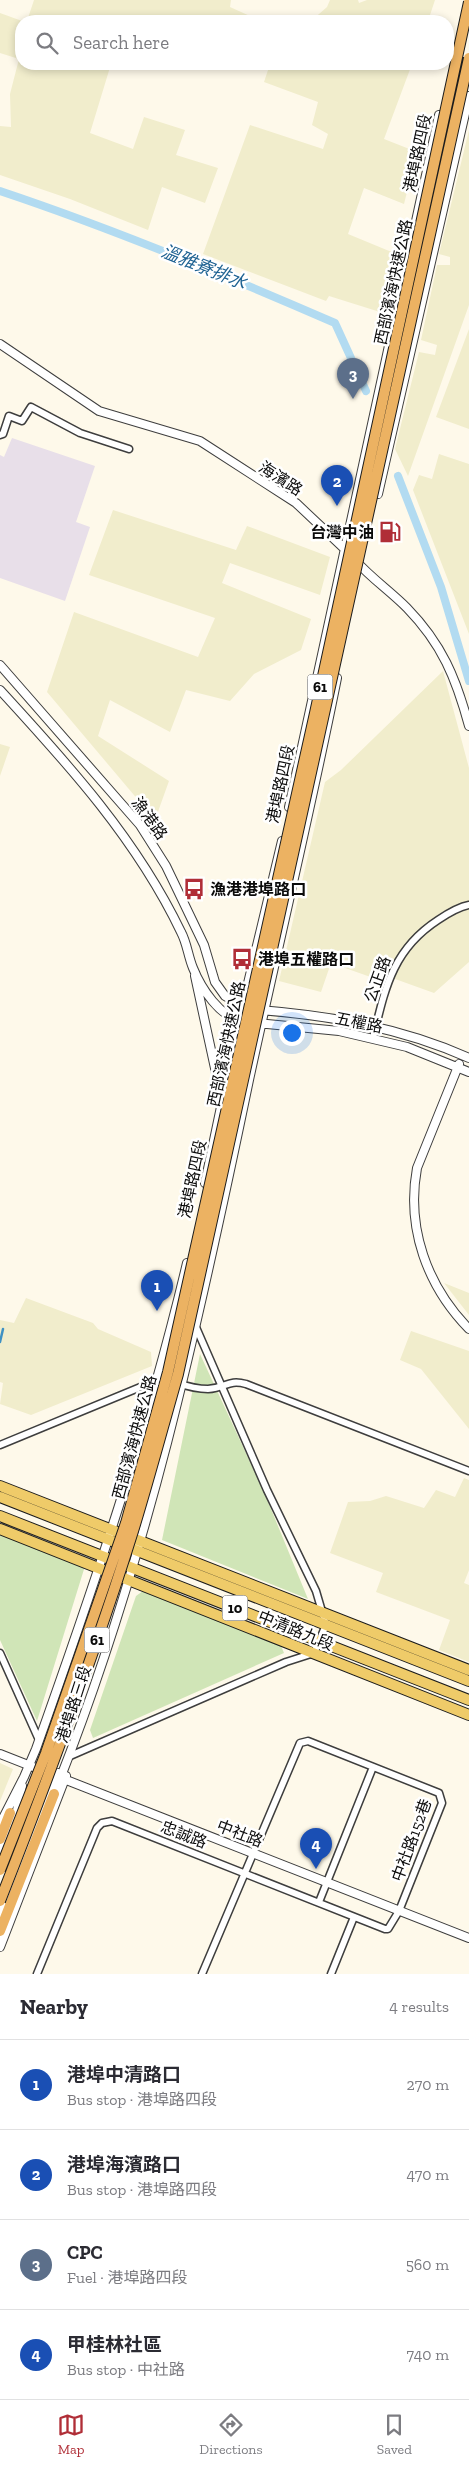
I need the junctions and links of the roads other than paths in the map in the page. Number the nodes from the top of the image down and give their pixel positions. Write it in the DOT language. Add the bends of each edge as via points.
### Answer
graph roads {
  1 [pos="465,0"];
  2 [pos="469,2"];
  3 [pos="454,50"];
  4 [pos="469,58"];
  5 [pos="450,70"];
  6 [pos="469,96"];
  7 [pos="0,344"];
  8 [pos="0,435"];
  9 [pos="129,449"];
  10 [pos="345,548"];
  11 [pos="360,566"];
  12 [pos="0,665"];
  13 [pos="0,690"];
  14 [pos="469,726"];
  15 [pos="469,905"];
  16 [pos="193,969"];
  17 [pos="242,1008"];
  18 [pos="264,1010"];
  19 [pos="239,1021"];
  20 [pos="262,1024"];
  21 [pos="376,1026"];
  22 [pos="373,1038"];
  23 [pos="466,1057"];
  24 [pos="458,1067"];
  25 [pos="469,1072"];
  26 [pos="222,1098"];
  27 [pos="195,1325"];
  28 [pos="469,1329"];
  29 [pos="158,1378"];
  30 [pos="182,1384"];
  31 [pos="222,1387"];
  32 [pos="0,1445"];
  33 [pos="469,1471"];
  34 [pos="0,1486"];
  35 [pos="0,1497"];
  36 [pos="0,1516"];
  37 [pos="0,1529"];
  38 [pos="110,1535"];
  39 [pos="139,1541"];
  40 [pos="136,1552"];
  41 [pos="103,1556"];
  42 [pos="99,1567"];
  43 [pos="132,1568"];
  44 [pos="128,1578"];
  45 [pos="324,1612"];
  46 [pos="326,1625"];
  47 [pos="320,1641"];
  48 [pos="0,1653"];
  49 [pos="314,1653"];
  50 [pos="469,1670"];
  51 [pos="469,1681"];
  52 [pos="469,1700"];
  53 [pos="469,1715"];
  54 [pos="39,1740"];
  55 [pos="0,1754"];
  56 [pos="68,1759"];
  57 [pos="29,1765"];
  58 [pos="373,1767"];
  59 [pos="24,1777"];
  60 [pos="61,1777"];
  61 [pos="54,1794"];
  62 [pos="10,1813"];
  63 [pos="0,1824"];
  64 [pos="0,1839"];
  65 [pos="254,1853"];
  66 [pos="0,1855"];
  67 [pos="0,1870"];
  68 [pos="246,1873"];
  69 [pos="326,1882"];
  70 [pos="0,1901"];
  71 [pos="318,1902"];
  72 [pos="399,1911"];
  73 [pos="0,1916"];
  74 [pos="354,1917"];
  75 [pos="0,1932"];
  76 [pos="469,1938"];
  77 [pos="0,1947"];
  78 [pos="37,1974"];
  79 [pos="202,1974"];
  80 [pos="331,1974"];
  1 -- 3 [label="street, 港埠路四段"];
  2 -- 67 [label="highway, 西部濱海快速公路 / 61, bridge" via="168,1372 126,1523 46,1753"];
  4 -- 70 [label="highway, 西部濱海快速公路 / 61, bridge" via="178,1374 134,1530 81,1688"];
  5 -- 10 [label="street, 港埠路四段"];
  6 -- 11 [label="street"];
  7 -- 10 [label="street, 海濱路" via="99,410 200,441 296,503"];
  8 -- 9 [label="street" via="9,416 22,421 31,407 80,433"];
  10 -- 11 [label="street, 海濱路"];
  10 -- 17 [label="street, 港埠路四段"];
  11 -- 14 [label="street, 海濱路" via="408,608 446,660 454,674"];
  11 -- 18 [label="street" via="317,780"];
  12 -- 17 [label="street, 漁港路" via="140,825 166,866 204,945 215,982 225,996"];
  13 -- 16 [label="street, 漁港路" via="123,832 144,863 182,934"];
  15 -- 21 [label="street, 公正路" via="427,927 405,948 394,966"];
  16 -- 19 [label="street, 漁港路" via="219,1010"];
  16 -- 26 [label="street"];
  17 -- 18 [label="street, 五權路"];
  17 -- 19 [label="street, 港埠路四段"];
  18 -- 20 [label="street"];
  18 -- 21 [label="street, 五權路"];
  19 -- 20 [label="street, 五權路"];
  19 -- 26 [label="street, 港埠路四段"];
  20 -- 22 [label="street, 五權路" via="339,1031"];
  20 -- 27 [label="street"];
  21 -- 22 [label="street, 公正路"];
  21 -- 23 [label="street, 五權路"];
  22 -- 24 [label="street, 五權路"];
  23 -- 24 [label="street"];
  24 -- 25 [label="street, 五權路"];
  24 -- 28 [label="street" via="417,1168 414,1216 416,1235 429,1272"];
  26 -- 29 [label="street, 港埠路四段" via="198,1220"];
  27 -- 30 [label="street"];
  27 -- 31 [label="street"];
  29 -- 30 [label="street"];
  29 -- 32 [label="street"];
  29 -- 38 [label="street, 港埠路四段"];
  30 -- 31 [label="street" via="206,1389"];
  30 -- 39 [label="street"];
  31 -- 33 [label="street" via="234,1381 246,1384"];
  31 -- 45 [label="street"];
  34 -- 38 [label="main road, 中清路九段"];
  35 -- 38 [label="main road, 中清路九段 / 10"];
  36 -- 41 [label="main road, 中清路九段 / 10"];
  37 -- 42 [label="main road, 中清路九段"];
  38 -- 39 [label="main road, 中清路九段"];
  38 -- 40 [label="main road, 中清路九段 / 10"];
  38 -- 41 [label="street, 港埠路四段"];
  39 -- 40 [label="street, 港埠路三段"];
  39 -- 45 [label="main road, 中清路九段"];
  40 -- 43 [label="street, 港埠路三段"];
  40 -- 46 [label="main road, 中清路九段 / 10"];
  41 -- 42 [label="street, 港埠路四段"];
  41 -- 43 [label="main road, 中清路九段 / 10"];
  42 -- 44 [label="main road, 中清路九段"];
  42 -- 54 [label="street, 港埠路三段"];
  43 -- 44 [label="street, 港埠路三段"];
  43 -- 47 [label="main road, 中清路九段 / 10"];
  44 -- 49 [label="main road, 中清路九段"];
  44 -- 56 [label="street, 港埠路三段"];
  45 -- 46 [label="street"];
  45 -- 50 [label="main road, 中清路九段"];
  46 -- 47 [label="street"];
  46 -- 51 [label="main road, 中清路九段 / 10"];
  47 -- 49 [label="street"];
  47 -- 52 [label="main road, 中清路九段 / 10"];
  48 -- 54 [label="street"];
  49 -- 53 [label="main road, 中清路九段"];
  49 -- 56 [label="street" via="286,1662"];
  54 -- 57 [label="street, 港埠路三段"];
  55 -- 57 [label="street, 中社路"];
  56 -- 60 [label="street, 港埠路三段"];
  57 -- 59 [label="street, 港埠路三段"];
  57 -- 60 [label="street, 中社路"];
  58 -- 65 [label="street" via="308,1741 300,1743"];
  58 -- 69 [label="street"];
  58 -- 72 [label="street, 中社路152巷" via="439,1793 442,1804"];
  59 -- 62 [label="street, 港埠路三段"];
  59 -- 63 [label="street, 港埠路三段"];
  59 -- 66 [label="street, 港埠路三段" via="16,1815"];
  60 -- 61 [label="street, 港埠路三段"];
  60 -- 65 [label="street, 中社路"];
  60 -- 73 [label="street, 港埠路三段"];
  60 -- 77 [label="street, 港埠路三段"];
  61 -- 75 [label="highway"];
  62 -- 64 [label="highway"];
  65 -- 68 [label="street"];
  65 -- 69 [label="street, 中社路"];
  68 -- 71 [label="street, 忠誠路"];
  68 -- 78 [label="street, 忠誠路" via="112,1822 102,1823 97,1828"];
  68 -- 79 [label="street"];
  69 -- 71 [label="street"];
  69 -- 72 [label="street, 中社路"];
  71 -- 74 [label="street, 忠誠路"];
  72 -- 74 [label="street, 忠誠路" via="388,1929"];
  72 -- 76 [label="street, 中社路"];
  74 -- 80 [label="street"];
}
